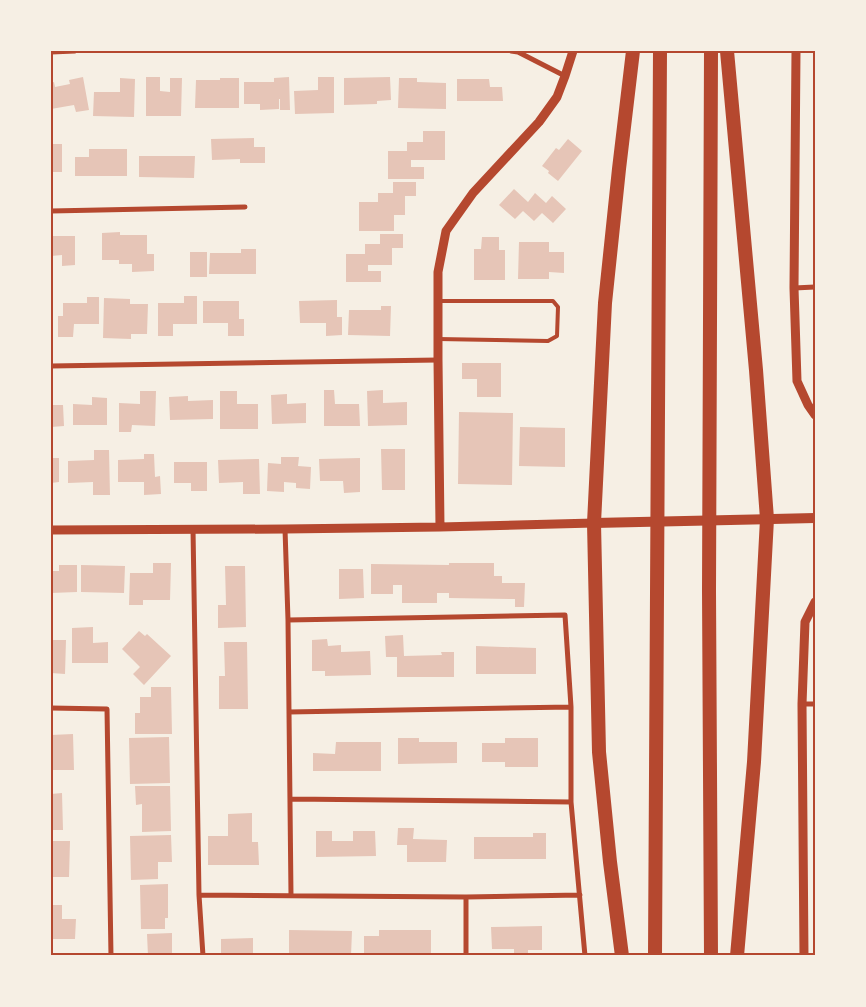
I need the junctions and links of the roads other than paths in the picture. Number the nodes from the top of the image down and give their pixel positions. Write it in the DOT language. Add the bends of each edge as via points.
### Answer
graph roads {
  1 [pos="75,51"];
  2 [pos="512,51"];
  3 [pos="573,51"];
  4 [pos="633,51"];
  5 [pos="660,51"];
  6 [pos="711,51"];
  7 [pos="727,51"];
  8 [pos="796,51"];
  9 [pos="51,52"];
  10 [pos="565,76"];
  11 [pos="245,207"];
  12 [pos="51,211"];
  13 [pos="815,287"];
  14 [pos="794,288"];
  15 [pos="438,301"];
  16 [pos="438,339"];
  17 [pos="438,360"];
  18 [pos="51,366"];
  19 [pos="815,415"];
  20 [pos="815,518"];
  21 [pos="767,519"];
  22 [pos="594,522"];
  23 [pos="440,527"];
  24 [pos="193,529"];
  25 [pos="285,529"];
  26 [pos="51,530"];
  27 [pos="815,602"];
  28 [pos="288,620"];
  29 [pos="802,704"];
  30 [pos="815,704"];
  31 [pos="571,707"];
  32 [pos="51,708"];
  33 [pos="289,712"];
  34 [pos="290,799"];
  35 [pos="571,802"];
  36 [pos="199,895"];
  37 [pos="291,895"];
  38 [pos="580,895"];
  39 [pos="466,897"];
  40 [pos="111,956"];
  41 [pos="203,956"];
  42 [pos="466,956"];
  43 [pos="585,956"];
  44 [pos="622,956"];
  45 [pos="655,956"];
  46 [pos="711,956"];
  47 [pos="737,956"];
  48 [pos="804,956"];
  1 -- 9 [label="street"];
  2 -- 10 [label="street"];
  3 -- 10 [label="street"];
  4 -- 22 [label="highway" via="605,303"];
  5 -- 45 [label="highway"];
  6 -- 46 [label="highway"];
  7 -- 21 [label="highway"];
  8 -- 14 [label="street"];
  10 -- 15 [label="street" via="557,97 539,122 473,193 446,232 438,272"];
  11 -- 12 [label="street"];
  13 -- 14 [label="street"];
  14 -- 19 [label="street" via="797,381"];
  15 -- 16 [label="street"];
  15 -- 16 [label="lane" via="552,301 558,306 557,336 548,341"];
  16 -- 17 [label="street"];
  17 -- 18 [label="street"];
  17 -- 23 [label="street"];
  20 -- 21 [label="main road"];
  21 -- 22 [label="main road"];
  21 -- 47 [label="highway" via="754,762"];
  22 -- 23 [label="street"];
  22 -- 44 [label="highway" via="599,752"];
  23 -- 25 [label="street"];
  24 -- 25 [label="street"];
  24 -- 26 [label="street"];
  24 -- 36 [label="street"];
  25 -- 28 [label="street"];
  27 -- 29 [label="street" via="805,622"];
  28 -- 31 [label="street" via="565,615"];
  28 -- 33 [label="street"];
  29 -- 30 [label="street"];
  29 -- 48 [label="street"];
  31 -- 33 [label="street"];
  31 -- 35 [label="street"];
  32 -- 40 [label="street" via="107,709"];
  33 -- 34 [label="street"];
  34 -- 35 [label="street"];
  34 -- 37 [label="street"];
  35 -- 38 [label="street"];
  36 -- 37 [label="street"];
  36 -- 41 [label="street"];
  37 -- 39 [label="street"];
  38 -- 39 [label="street"];
  38 -- 43 [label="street"];
  39 -- 42 [label="street"];
}
